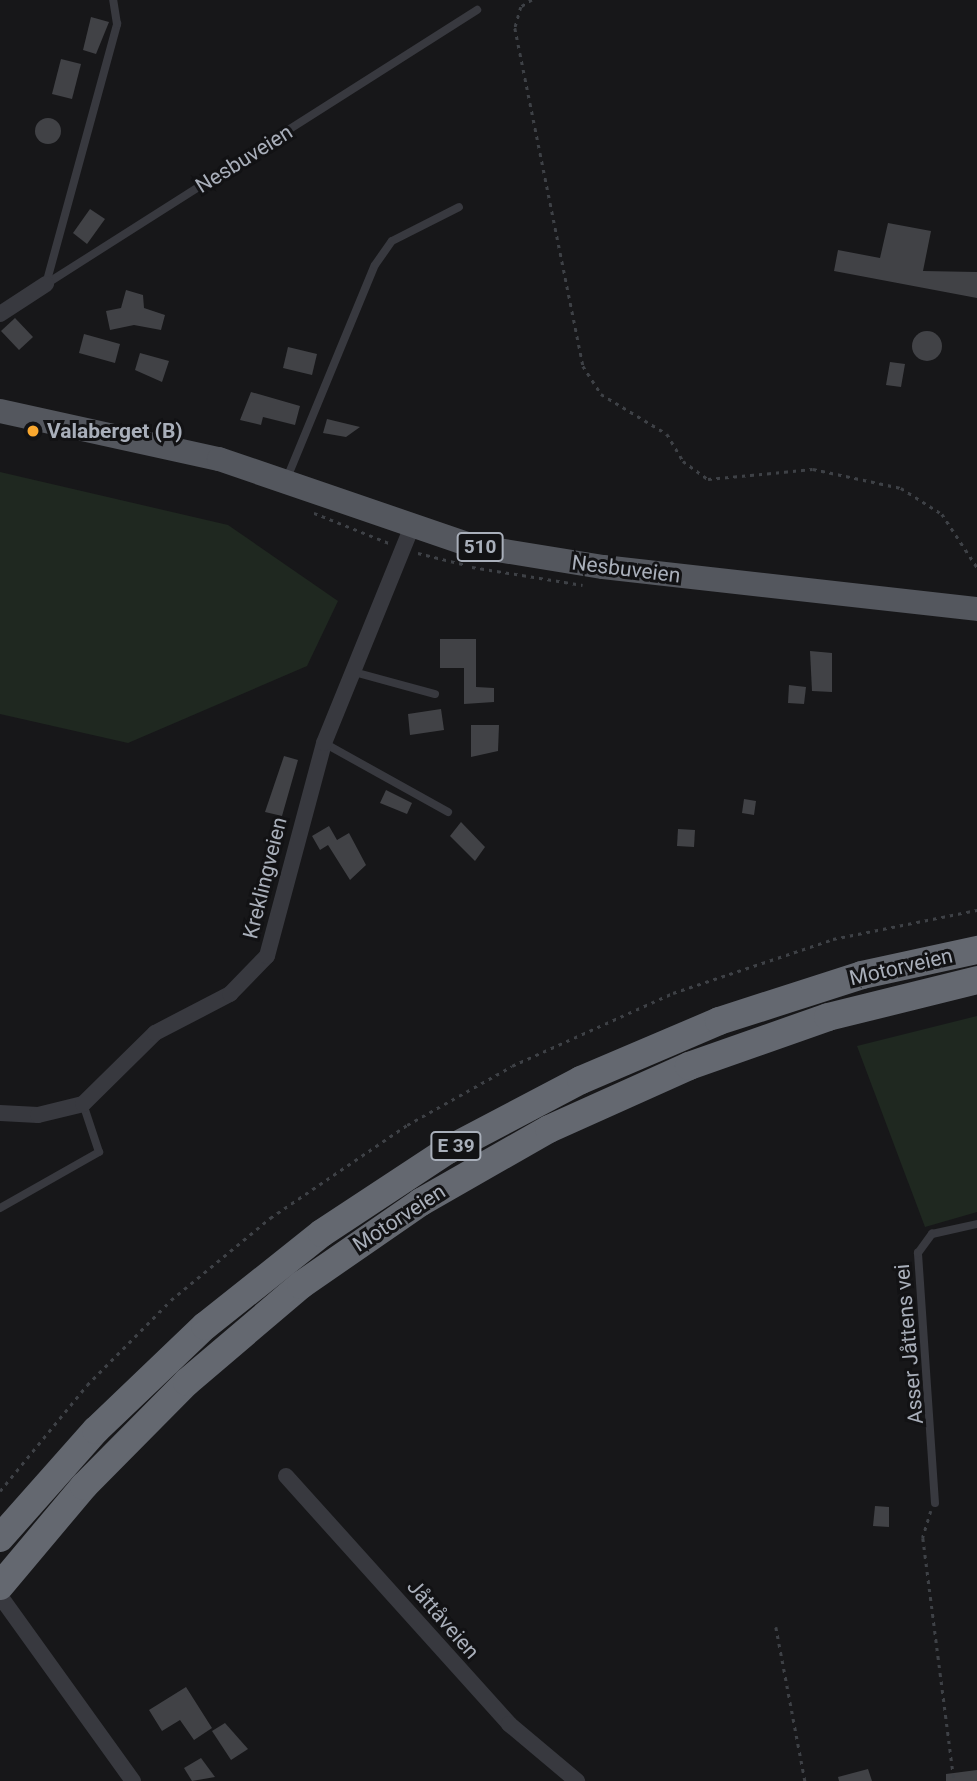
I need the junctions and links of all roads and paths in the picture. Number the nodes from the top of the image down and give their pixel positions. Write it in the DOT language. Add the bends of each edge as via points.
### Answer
graph roads {
  1 [pos="113,0"];
  2 [pos="532,0"];
  3 [pos="477,10"];
  4 [pos="459,208"];
  5 [pos="46,284"];
  6 [pos="0,314"];
  7 [pos="0,411"];
  8 [pos="286,481"];
  9 [pos="411,529"];
  10 [pos="977,567"];
  11 [pos="977,609"];
  12 [pos="354,672"];
  13 [pos="435,694"];
  14 [pos="324,743"];
  15 [pos="448,812"];
  16 [pos="977,950"];
  17 [pos="977,980"];
  18 [pos="83,1104"];
  19 [pos="0,1113"];
  20 [pos="0,1208"];
  21 [pos="977,1224"];
  22 [pos="286,1476"];
  23 [pos="935,1503"];
  24 [pos="0,1538"];
  25 [pos="0,1587"];
  26 [pos="0,1596"];
  27 [pos="776,1627"];
  28 [pos="133,1781"];
  29 [pos="577,1781"];
  30 [pos="805,1781"];
  31 [pos="954,1781"];
  1 -- 5 [label="lane" via="117,24"];
  2 -- 10 [label="path" via="521,8 515,28 583,366 601,394 667,435 683,461 708,479 813,469 901,488 942,514"];
  3 -- 5 [label="lane, Nesbuveien"];
  4 -- 8 [label="lane" via="392,241 375,264"];
  5 -- 6 [label="street, Nesbuveien"];
  7 -- 8 [label="main road, Nesbuveien / 510" via="165,444"];
  8 -- 9 [label="main road, Nesbuveien / 510"];
  9 -- 11 [label="main road, Nesbuveien / 510" via="603,567"];
  9 -- 12 [label="street, Kreklingveien"];
  12 -- 13 [label="lane"];
  12 -- 14 [label="street, Kreklingveien"];
  14 -- 15 [label="lane"];
  14 -- 18 [label="street, Kreklingveien" via="267,956 230,994 155,1033"];
  16 -- 24 [label="highway, Motorveien / E 39" via="850,979 708,1026 581,1080 448,1150 323,1233 205,1326 96,1430"];
  17 -- 25 [label="highway, Motorveien / E 39" via="828,1017 689,1066 550,1129 421,1202 301,1285 187,1382 84,1486"];
  18 -- 19 [label="street" via="38,1115"];
  18 -- 20 [label="lane" via="99,1153"];
  21 -- 23 [label="lane, Asser Jåttens vei" via="932,1234 918,1253"];
  22 -- 29 [label="street, Jåttåveien" via="509,1724"];
  23 -- 31 [label="path" via="923,1538"];
  26 -- 28 [label="street"];
  27 -- 30 [label="path"];
}
